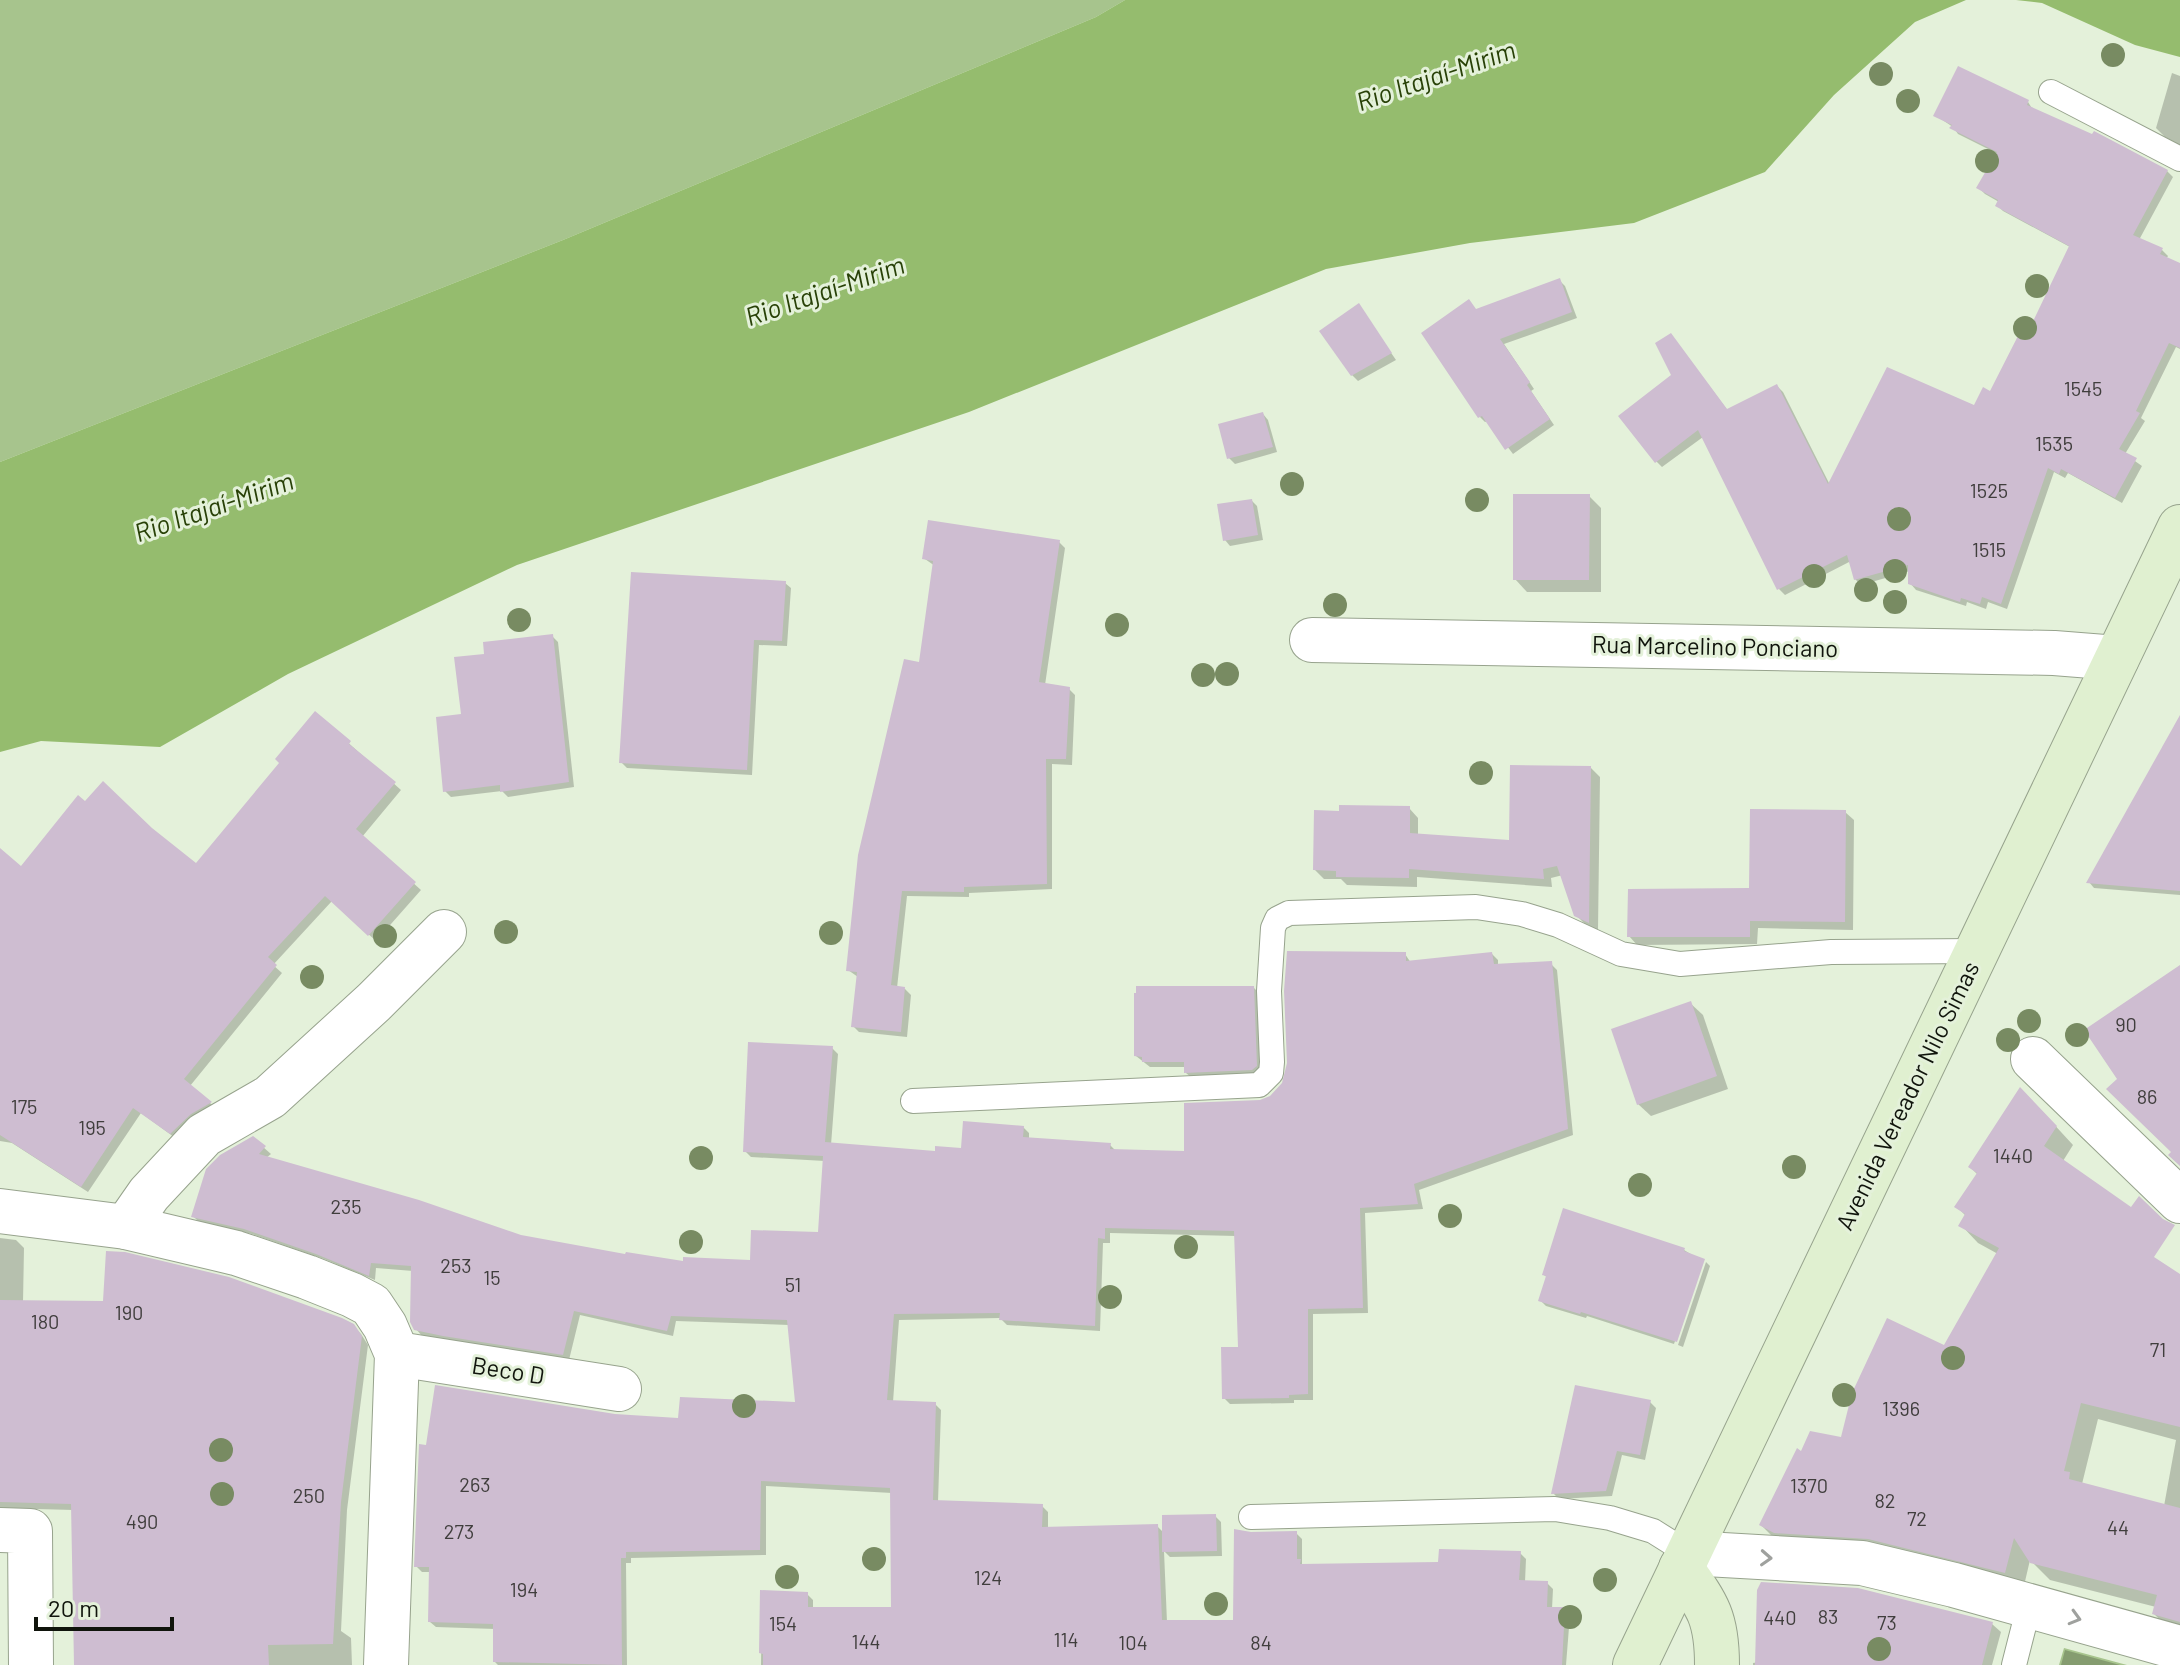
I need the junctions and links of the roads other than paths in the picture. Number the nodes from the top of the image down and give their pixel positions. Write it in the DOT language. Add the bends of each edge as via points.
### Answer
graph roads {
  1 [pos="2051,92"];
  2 [pos="2180,159"];
  3 [pos="2180,527"];
  4 [pos="1312,640"];
  5 [pos="2117,658"];
  6 [pos="444,932"];
  7 [pos="1978,951"];
  8 [pos="2033,1059"];
  9 [pos="913,1101"];
  10 [pos="2180,1201"];
  11 [pos="0,1211"];
  12 [pos="126,1227"];
  13 [pos="397,1354"];
  14 [pos="619,1389"];
  15 [pos="1251,1517"];
  16 [pos="15,1530"];
  17 [pos="1685,1561"];
  18 [pos="2029,1606"];
  19 [pos="2180,1648"];
  20 [pos="31,1665"];
  21 [pos="386,1665"];
  22 [pos="1635,1665"];
  23 [pos="1717,1665"];
  24 [pos="2014,1665"];
  1 -- 2 [label="lane"];
  3 -- 5 [label="main road, Avenida Vereador Nilo Simas"];
  4 -- 5 [label="street, Rua Marcelino Ponciano"];
  5 -- 7 [label="main road, Avenida Vereador Nilo Simas"];
  6 -- 12 [label="street" via="270,1097 204,1135"];
  7 -- 9 [label="lane" via="1831,952 1680,964 1621,954 1558,925 1476,907 1289,913 1273,928 1272,1062 1271,1073 1259,1085"];
  7 -- 17 [label="main road, Avenida Vereador Nilo Simas"];
  8 -- 10 [label="street"];
  11 -- 12 [label="street"];
  12 -- 13 [label="street" via="236,1253 352,1295 371,1305"];
  13 -- 14 [label="street, Beco D"];
  13 -- 21 [label="street"];
  15 -- 17 [label="lane" via="1555,1509 1653,1531"];
  16 -- 20 [label="street"];
  17 -- 18 [label="street, one-way" via="1862,1563"];
  17 -- 22 [label="main road, Avenida Vereador Nilo Simas"];
  17 -- 23 [label="main road" via="1710,1608"];
  18 -- 19 [label="street, one-way"];
  18 -- 24 [label="lane"];
}
